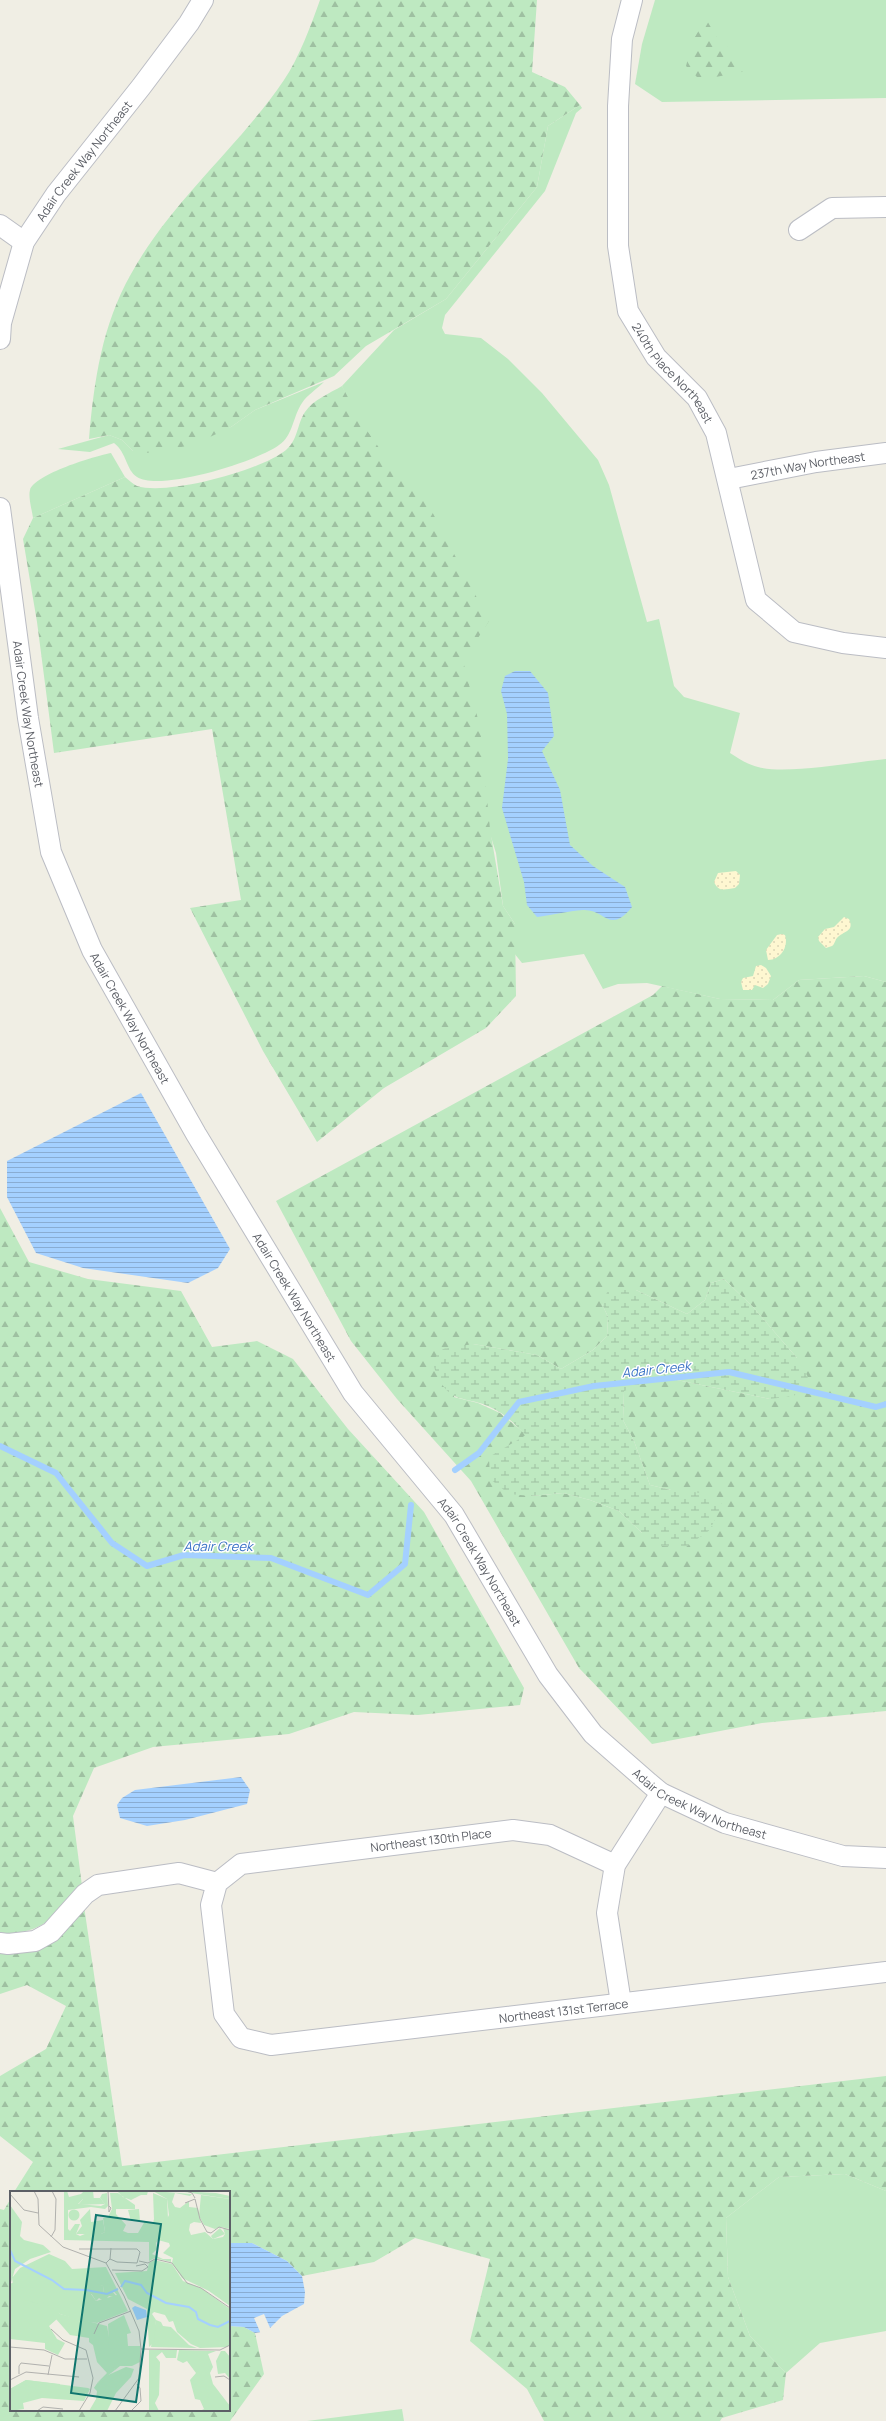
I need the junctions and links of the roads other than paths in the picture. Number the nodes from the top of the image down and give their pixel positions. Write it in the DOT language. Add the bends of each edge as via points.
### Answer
graph roads {
  1 [pos="203,0"];
  2 [pos="632,0"];
  3 [pos="886,207"];
  4 [pos="0,225"];
  5 [pos="799,230"];
  6 [pos="24,242"];
  7 [pos="0,340"];
  8 [pos="886,453"];
  9 [pos="729,480"];
  10 [pos="0,508"];
  11 [pos="886,648"];
  12 [pos="662,1793"];
  13 [pos="886,1858"];
  14 [pos="615,1865"];
  15 [pos="217,1883"];
  16 [pos="0,1943"];
  17 [pos="886,1972"];
  18 [pos="621,2003"];
  1 -- 6 [label="street, Adair Creek Way Northeast" via="146,80 56,194"];
  2 -- 9 [label="street, 240th Place Northeast" via="622,39 618,106 618,246 628,311 656,357 697,398 716,433"];
  3 -- 5 [label="street" via="832,208"];
  4 -- 6 [label="street"];
  6 -- 7 [label="street, Adair Creek Way Northeast" via="2,323"];
  8 -- 9 [label="street, 237th Way Northeast" via="816,462"];
  9 -- 11 [label="street, 240th Place Northeast" via="756,600 794,632 843,644"];
  10 -- 12 [label="street, Adair Creek Way Northeast" via="28,718 50,852 92,950 196,1134 353,1393 454,1515 544,1669 593,1734"];
  12 -- 13 [label="street, Adair Creek Way Northeast" via="725,1823 843,1856"];
  12 -- 14 [label="street"];
  14 -- 15 [label="street, Northeast 130th Place" via="550,1835 513,1830 241,1864"];
  14 -- 18 [label="street" via="607,1913"];
  15 -- 16 [label="street" via="179,1873 98,1885 85,1894 51,1932 35,1941"];
  15 -- 18 [label="street, Northeast 131st Terrace" via="211,1905 224,2014 241,2038 271,2045"];
  17 -- 18 [label="street, Northeast 131st Terrace"];
}
